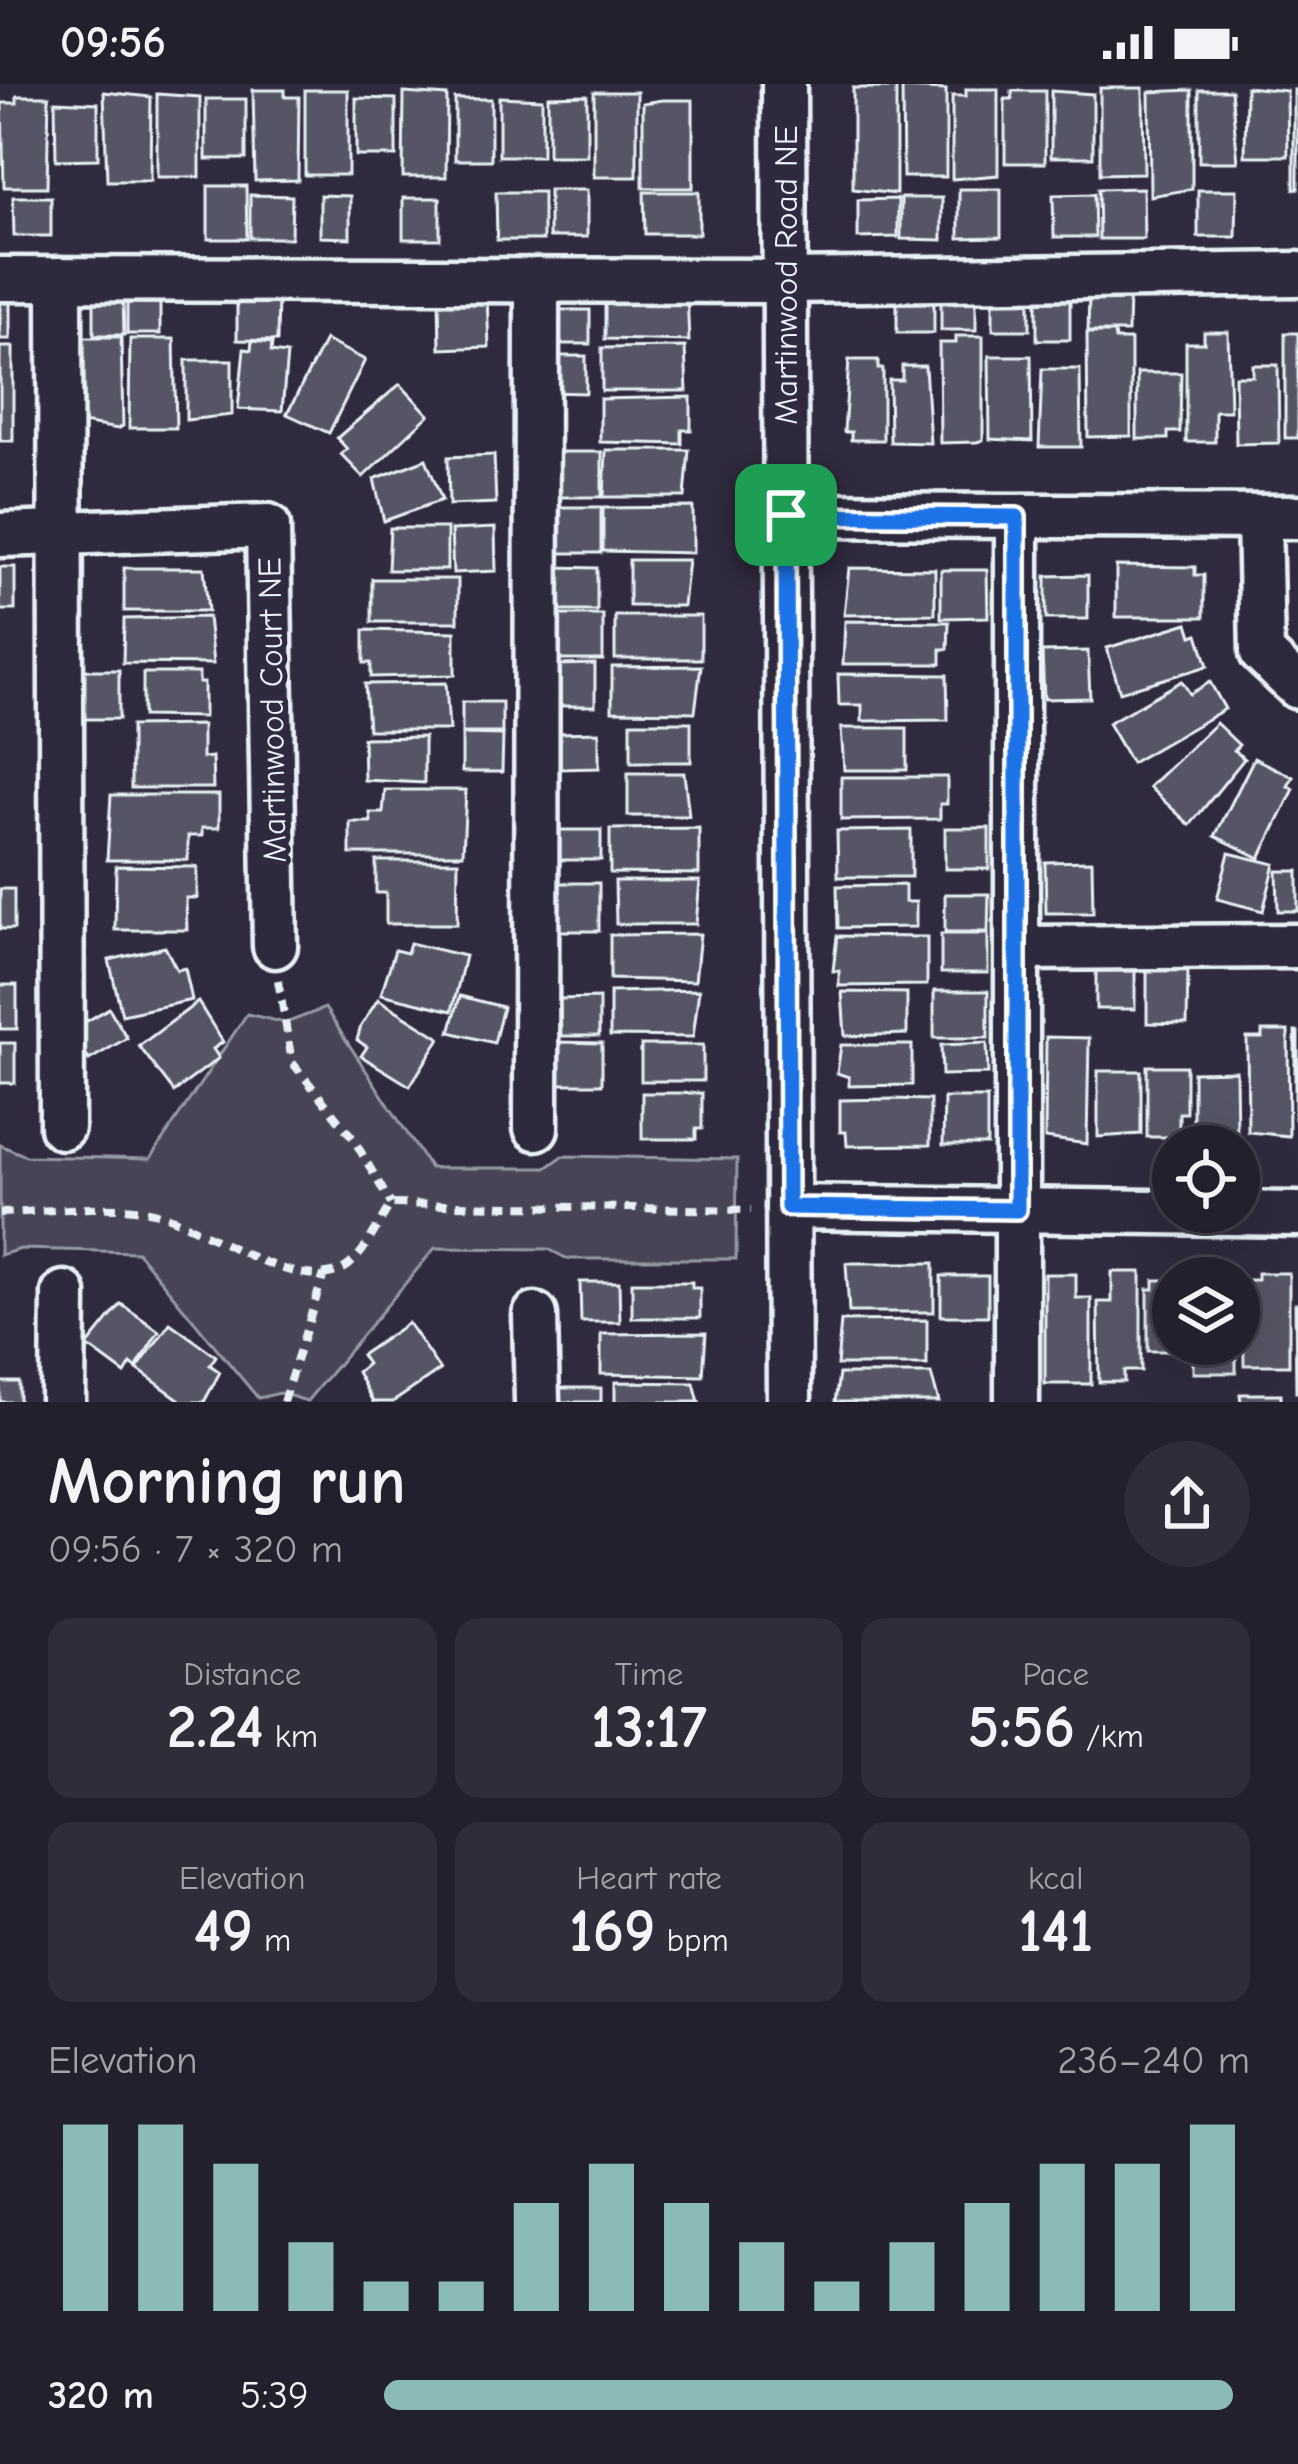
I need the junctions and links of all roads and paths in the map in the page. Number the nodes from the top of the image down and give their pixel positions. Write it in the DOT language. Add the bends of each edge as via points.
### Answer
graph roads {
  1 [pos="784,84"];
  2 [pos="1298,274"];
  3 [pos="0,279"];
  4 [pos="60,280"];
  5 [pos="537,280"];
  6 [pos="785,281"];
  7 [pos="786,515"];
  8 [pos="1017,517"];
  9 [pos="1279,517"];
  10 [pos="0,535"];
  11 [pos="61,535"];
  12 [pos="1298,687"];
  13 [pos="274,946"];
  14 [pos="1298,946"];
  15 [pos="1018,948"];
  16 [pos="62,1127"];
  17 [pos="536,1128"];
  18 [pos="391,1204"];
  19 [pos="788,1207"];
  20 [pos="1017,1210"];
  21 [pos="0,1213"];
  22 [pos="1298,1214"];
  23 [pos="324,1274"];
  24 [pos="64,1294"];
  25 [pos="535,1315"];
  26 [pos="63,1402"];
  27 [pos="283,1402"];
  28 [pos="537,1402"];
  29 [pos="789,1402"];
  30 [pos="1017,1402"];
  1 -- 6 [label="street, Martinwood Road NE"];
  2 -- 6 [label="street"];
  3 -- 4 [label="street"];
  4 -- 5 [label="street"];
  4 -- 11 [label="street"];
  5 -- 6 [label="street"];
  5 -- 17 [label="street"];
  6 -- 7 [label="street, Martinwood Road NE"];
  7 -- 8 [label="street"];
  7 -- 19 [label="street, Martinwood Road NE"];
  8 -- 9 [label="street"];
  8 -- 15 [label="street"];
  9 -- 12 [label="street" via="1262,653"];
  10 -- 11 [label="street, Martinwood Court NE"];
  11 -- 13 [label="street, Martinwood Court NE" via="268,526"];
  11 -- 16 [label="street"];
  13 -- 18 [label="path" via="292,1062 353,1138"];
  14 -- 15 [label="street"];
  15 -- 20 [label="street"];
  18 -- 19 [label="path"];
  18 -- 23 [label="path" via="349,1265"];
  19 -- 20 [label="street"];
  19 -- 29 [label="street, Martinwood Road NE"];
  20 -- 22 [label="street"];
  20 -- 30 [label="street"];
  21 -- 23 [label="path" via="146,1210 232,1251"];
  23 -- 27 [label="path"];
  24 -- 26 [label="street"];
  25 -- 28 [label="street"];
}
